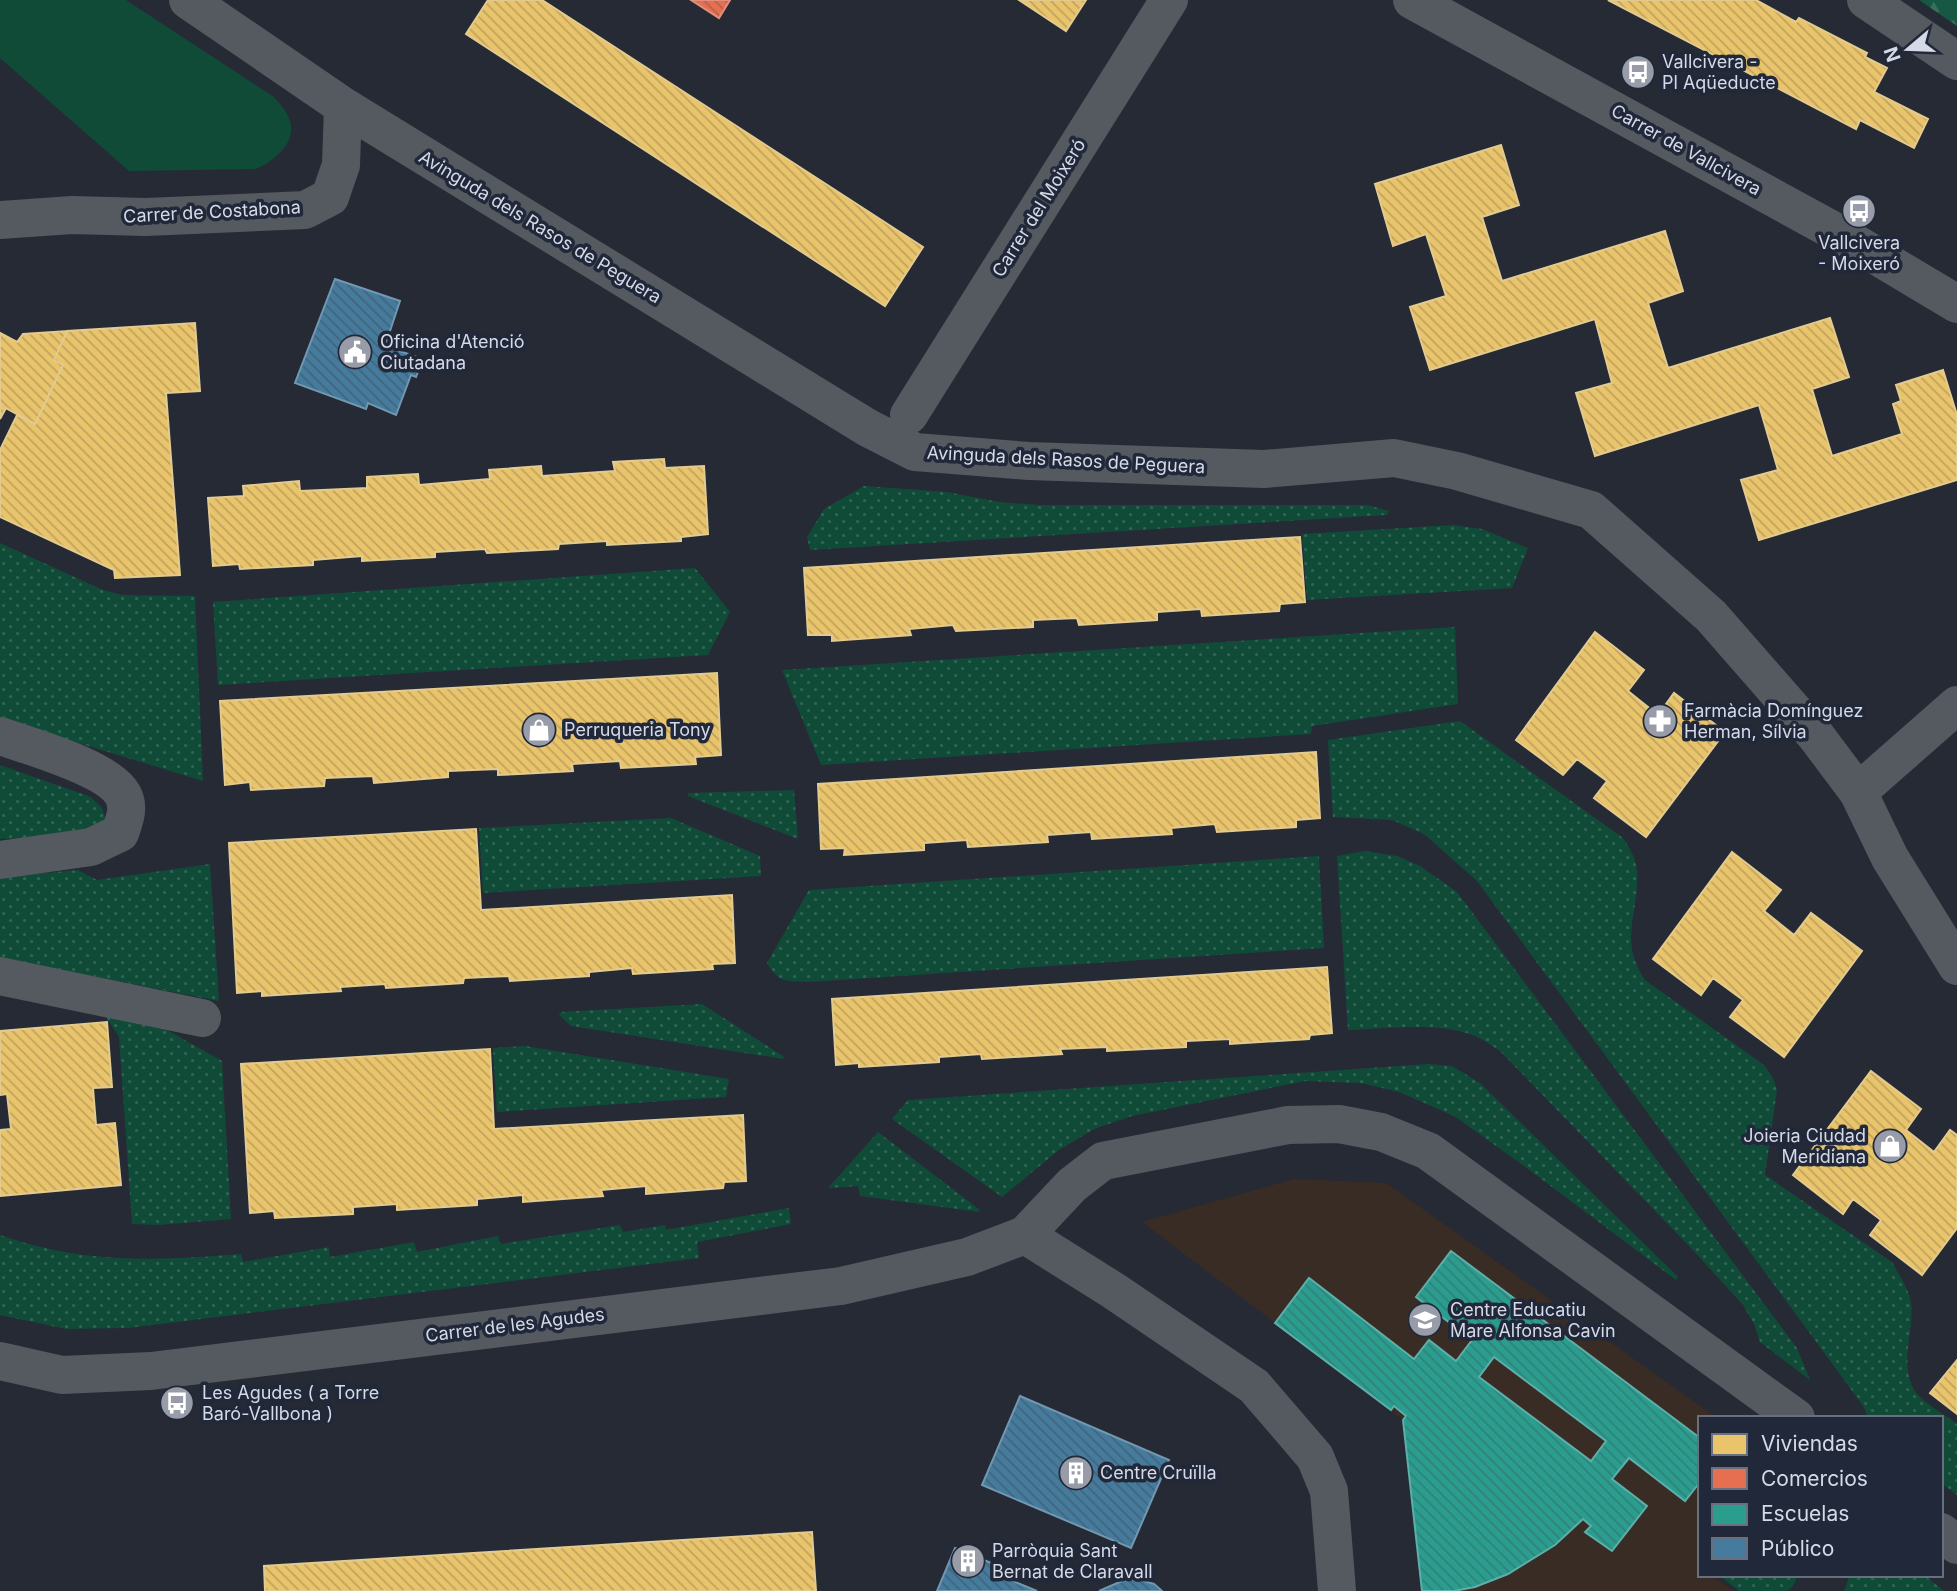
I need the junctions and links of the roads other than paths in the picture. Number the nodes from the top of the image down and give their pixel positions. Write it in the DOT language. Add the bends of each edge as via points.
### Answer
graph roads {
  1 [pos="188,0"];
  2 [pos="1169,0"];
  3 [pos="1412,0"];
  4 [pos="1866,0"];
  5 [pos="1957,61"];
  6 [pos="343,106"];
  7 [pos="0,220"];
  8 [pos="1957,304"];
  9 [pos="909,415"];
  10 [pos="1957,705"];
  11 [pos="0,736"];
  12 [pos="1858,792"];
  13 [pos="0,860"];
  14 [pos="1957,966"];
  15 [pos="0,976"];
  16 [pos="202,1018"];
  17 [pos="1026,1235"];
  18 [pos="0,1361"];
  19 [pos="1793,1416"];
  20 [pos="1943,1534"];
  21 [pos="1957,1545"];
  22 [pos="1337,1591"];
  1 -- 6 [label="street, Avinguda dels Rasos de Peguera"];
  2 -- 9 [label="street, Carrer del Moixeró"];
  3 -- 8 [label="street, Carrer de Vallcivera" via="1845,237"];
  4 -- 5 [label="street"];
  6 -- 7 [label="street, Carrer de Costabona" via="341,165 330,197 305,210"];
  6 -- 12 [label="street, Avinguda dels Rasos de Peguera" via="868,428 915,452 1264,469 1394,458 1457,471 1591,510 1711,616 1816,736"];
  10 -- 12 [label="street"];
  11 -- 13 [label="street" via="71,760 106,778 123,795 127,814 120,832 91,847"];
  12 -- 14 [label="street, Avinguda dels Rasos de Peguera" via="1890,858"];
  15 -- 16 [label="street"];
  17 -- 18 [label="street, Carrer de les Agudes" via="967,1257 841,1286 151,1371 62,1376"];
  17 -- 19 [label="street" via="1102,1161 1289,1125 1339,1124 1381,1132 1428,1150"];
  17 -- 22 [label="street" via="1254,1386 1315,1457 1329,1491"];
  20 -- 21 [label="street"];
}
